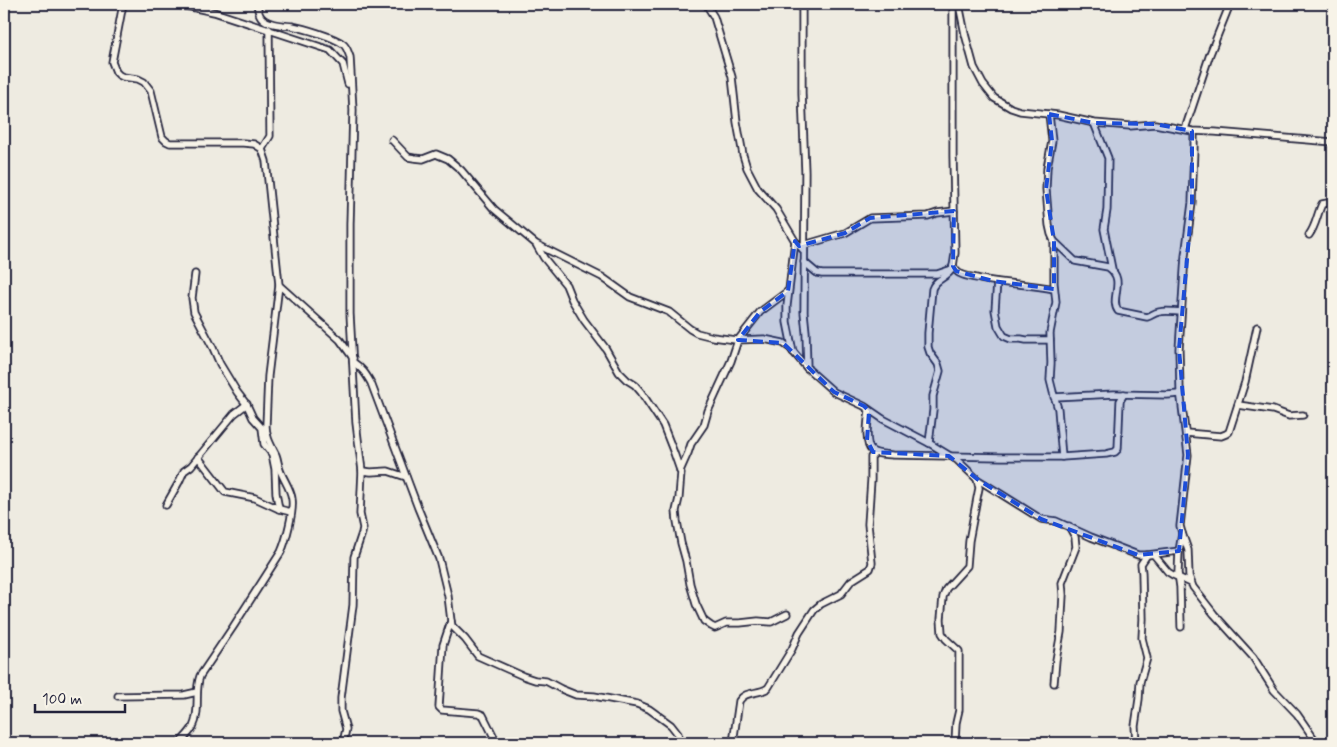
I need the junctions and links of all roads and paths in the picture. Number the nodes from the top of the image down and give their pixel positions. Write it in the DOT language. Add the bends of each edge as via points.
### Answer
graph roads {
  1 [pos="123,4"];
  2 [pos="169,4"];
  3 [pos="258,4"];
  4 [pos="706,4"];
  5 [pos="802,4"];
  6 [pos="953,4"];
  7 [pos="960,4"];
  8 [pos="1230,4"];
  9 [pos="192,5"];
  10 [pos="269,30"];
  11 [pos="353,110"];
  12 [pos="1049,114"];
  13 [pos="1094,123"];
  14 [pos="1185,130"];
  15 [pos="1192,131"];
  16 [pos="392,140"];
  17 [pos="1333,142"];
  18 [pos="262,149"];
  19 [pos="1333,202"];
  20 [pos="954,211"];
  21 [pos="1309,234"];
  22 [pos="794,241"];
  23 [pos="1054,241"];
  24 [pos="536,244"];
  25 [pos="804,248"];
  26 [pos="804,262"];
  27 [pos="952,267"];
  28 [pos="1112,269"];
  29 [pos="195,274"];
  30 [pos="997,282"];
  31 [pos="279,284"];
  32 [pos="1054,289"];
  33 [pos="788,291"];
  34 [pos="1181,312"];
  35 [pos="1257,327"];
  36 [pos="738,340"];
  37 [pos="1050,340"];
  38 [pos="793,352"];
  39 [pos="353,360"];
  40 [pos="807,368"];
  41 [pos="1124,394"];
  42 [pos="1180,394"];
  43 [pos="1054,397"];
  44 [pos="246,404"];
  45 [pos="1238,404"];
  46 [pos="869,410"];
  47 [pos="1304,415"];
  48 [pos="1186,433"];
  49 [pos="929,442"];
  50 [pos="876,452"];
  51 [pos="949,456"];
  52 [pos="198,457"];
  53 [pos="1062,457"];
  54 [pos="680,470"];
  55 [pos="362,471"];
  56 [pos="406,476"];
  57 [pos="977,479"];
  58 [pos="166,505"];
  59 [pos="279,510"];
  60 [pos="291,512"];
  61 [pos="1069,526"];
  62 [pos="1182,533"];
  63 [pos="1179,551"];
  64 [pos="1150,555"];
  65 [pos="1178,578"];
  66 [pos="1191,583"];
  67 [pos="787,614"];
  68 [pos="450,621"];
  69 [pos="1181,627"];
  70 [pos="1054,683"];
  71 [pos="197,692"];
  72 [pos="118,696"];
  73 [pos="180,743"];
  74 [pos="343,743"];
  75 [pos="497,743"];
  76 [pos="680,743"];
  77 [pos="733,743"];
  78 [pos="955,743"];
  79 [pos="1136,743"];
  80 [pos="1317,743"];
  1 -- 18 [label="street" via="112,62 116,72 123,77 147,84 164,140 170,143 254,144"];
  2 -- 9 [label="street"];
  3 -- 11 [label="street" via="260,16 267,21 301,28 343,44 350,57"];
  4 -- 22 [label="street" via="717,24 732,77 747,168"];
  5 -- 25 [label="street"];
  6 -- 20 [label="street"];
  7 -- 12 [label="street" via="971,60 994,98 1020,111"];
  8 -- 14 [label="street"];
  9 -- 10 [label="street"];
  10 -- 11 [label="street" via="330,50 346,71"];
  10 -- 18 [label="street" via="270,136"];
  11 -- 39 [label="street" via="350,314"];
  12 -- 13 [label="street"];
  12 -- 23 [label="street" via="1052,141 1046,190"];
  13 -- 14 [label="street" via="1155,124"];
  13 -- 28 [label="street" via="1108,158 1104,229"];
  14 -- 15 [label="street"];
  15 -- 17 [label="street"];
  15 -- 34 [label="street" via="1192,203"];
  16 -- 24 [label="street" via="408,157 422,159 436,154 448,159 494,209"];
  18 -- 31 [label="street"];
  19 -- 21 [label="street" via="1322,204"];
  20 -- 25 [label="street" via="928,216 870,218 845,233"];
  20 -- 27 [label="street"];
  22 -- 25 [label="street"];
  22 -- 33 [label="street"];
  23 -- 28 [label="street" via="1075,261"];
  23 -- 32 [label="street"];
  24 -- 36 [label="street" via="602,277 630,296 669,312 697,333"];
  24 -- 54 [label="street" via="566,285 584,320 620,372 641,392 663,425"];
  25 -- 26 [label="street"];
  26 -- 27 [label="street" via="822,274 937,274"];
  26 -- 40 [label="street"];
  27 -- 30 [label="street" via="960,274"];
  27 -- 49 [label="street" via="932,289 928,347 940,371 933,396"];
  28 -- 34 [label="street" via="1118,282 1115,306 1118,312 1147,317 1159,312"];
  29 -- 44 [label="street" via="194,312 220,364"];
  30 -- 32 [label="street"];
  30 -- 37 [label="street" via="995,310 1004,336"];
  31 -- 39 [label="street" via="340,340"];
  31 -- 60 [label="street" via="268,376 266,432 292,498"];
  32 -- 37 [label="street" via="1056,302"];
  33 -- 36 [label="street" via="760,312"];
  33 -- 38 [label="street" via="786,313"];
  34 -- 42 [label="street"];
  35 -- 45 [label="street"];
  36 -- 38 [label="street" via="779,342"];
  36 -- 54 [label="street" via="704,426 691,444"];
  37 -- 43 [label="street" via="1050,380"];
  38 -- 40 [label="street"];
  39 -- 55 [label="street"];
  39 -- 56 [label="street" via="371,383"];
  40 -- 46 [label="street" via="834,392"];
  41 -- 42 [label="street"];
  41 -- 43 [label="street"];
  41 -- 53 [label="street" via="1120,401 1117,451"];
  42 -- 48 [label="street"];
  43 -- 53 [label="street"];
  44 -- 52 [label="street"];
  44 -- 59 [label="street" via="262,428 264,444 272,454"];
  45 -- 47 [label="street" via="1288,416"];
  45 -- 48 [label="street" via="1226,434"];
  46 -- 49 [label="street"];
  46 -- 50 [label="street" via="867,440 871,450"];
  48 -- 62 [label="street" via="1188,455 1180,519"];
  49 -- 51 [label="street"];
  50 -- 51 [label="street"];
  50 -- 77 [label="street" via="871,457 870,569 851,581 841,594 814,610 768,688 741,698"];
  51 -- 53 [label="street"];
  51 -- 57 [label="street"];
  52 -- 58 [label="street" via="186,468"];
  52 -- 59 [label="street" via="225,492 255,498"];
  54 -- 67 [label="street" via="676,511 680,543 696,604 704,621 715,628 726,623 771,622"];
  55 -- 56 [label="street" via="388,471"];
  55 -- 74 [label="street" via="360,514 363,528 354,558 353,605 341,698 346,729"];
  56 -- 68 [label="street" via="439,558"];
  57 -- 61 [label="street" via="1041,519"];
  57 -- 78 [label="street" via="979,492 967,566 946,589 943,597 942,633 959,651 960,710"];
  59 -- 60 [label="street"];
  60 -- 71 [label="street" via="281,552 200,676"];
  61 -- 64 [label="street" via="1134,554"];
  61 -- 70 [label="street" via="1076,547 1062,586 1061,632"];
  62 -- 63 [label="street"];
  62 -- 66 [label="street" via="1188,550"];
  63 -- 64 [label="street"];
  63 -- 65 [label="street"];
  64 -- 65 [label="street"];
  64 -- 79 [label="street" via="1141,564 1142,638 1147,658 1140,682"];
  65 -- 66 [label="street"];
  65 -- 69 [label="street"];
  66 -- 80 [label="street" via="1253,657 1274,690 1297,714"];
  68 -- 75 [label="street" via="443,645 439,707 483,715"];
  68 -- 76 [label="street" via="478,656 576,694 649,709 672,725"];
  71 -- 72 [label="street"];
  71 -- 73 [label="street" via="196,719"];
}
